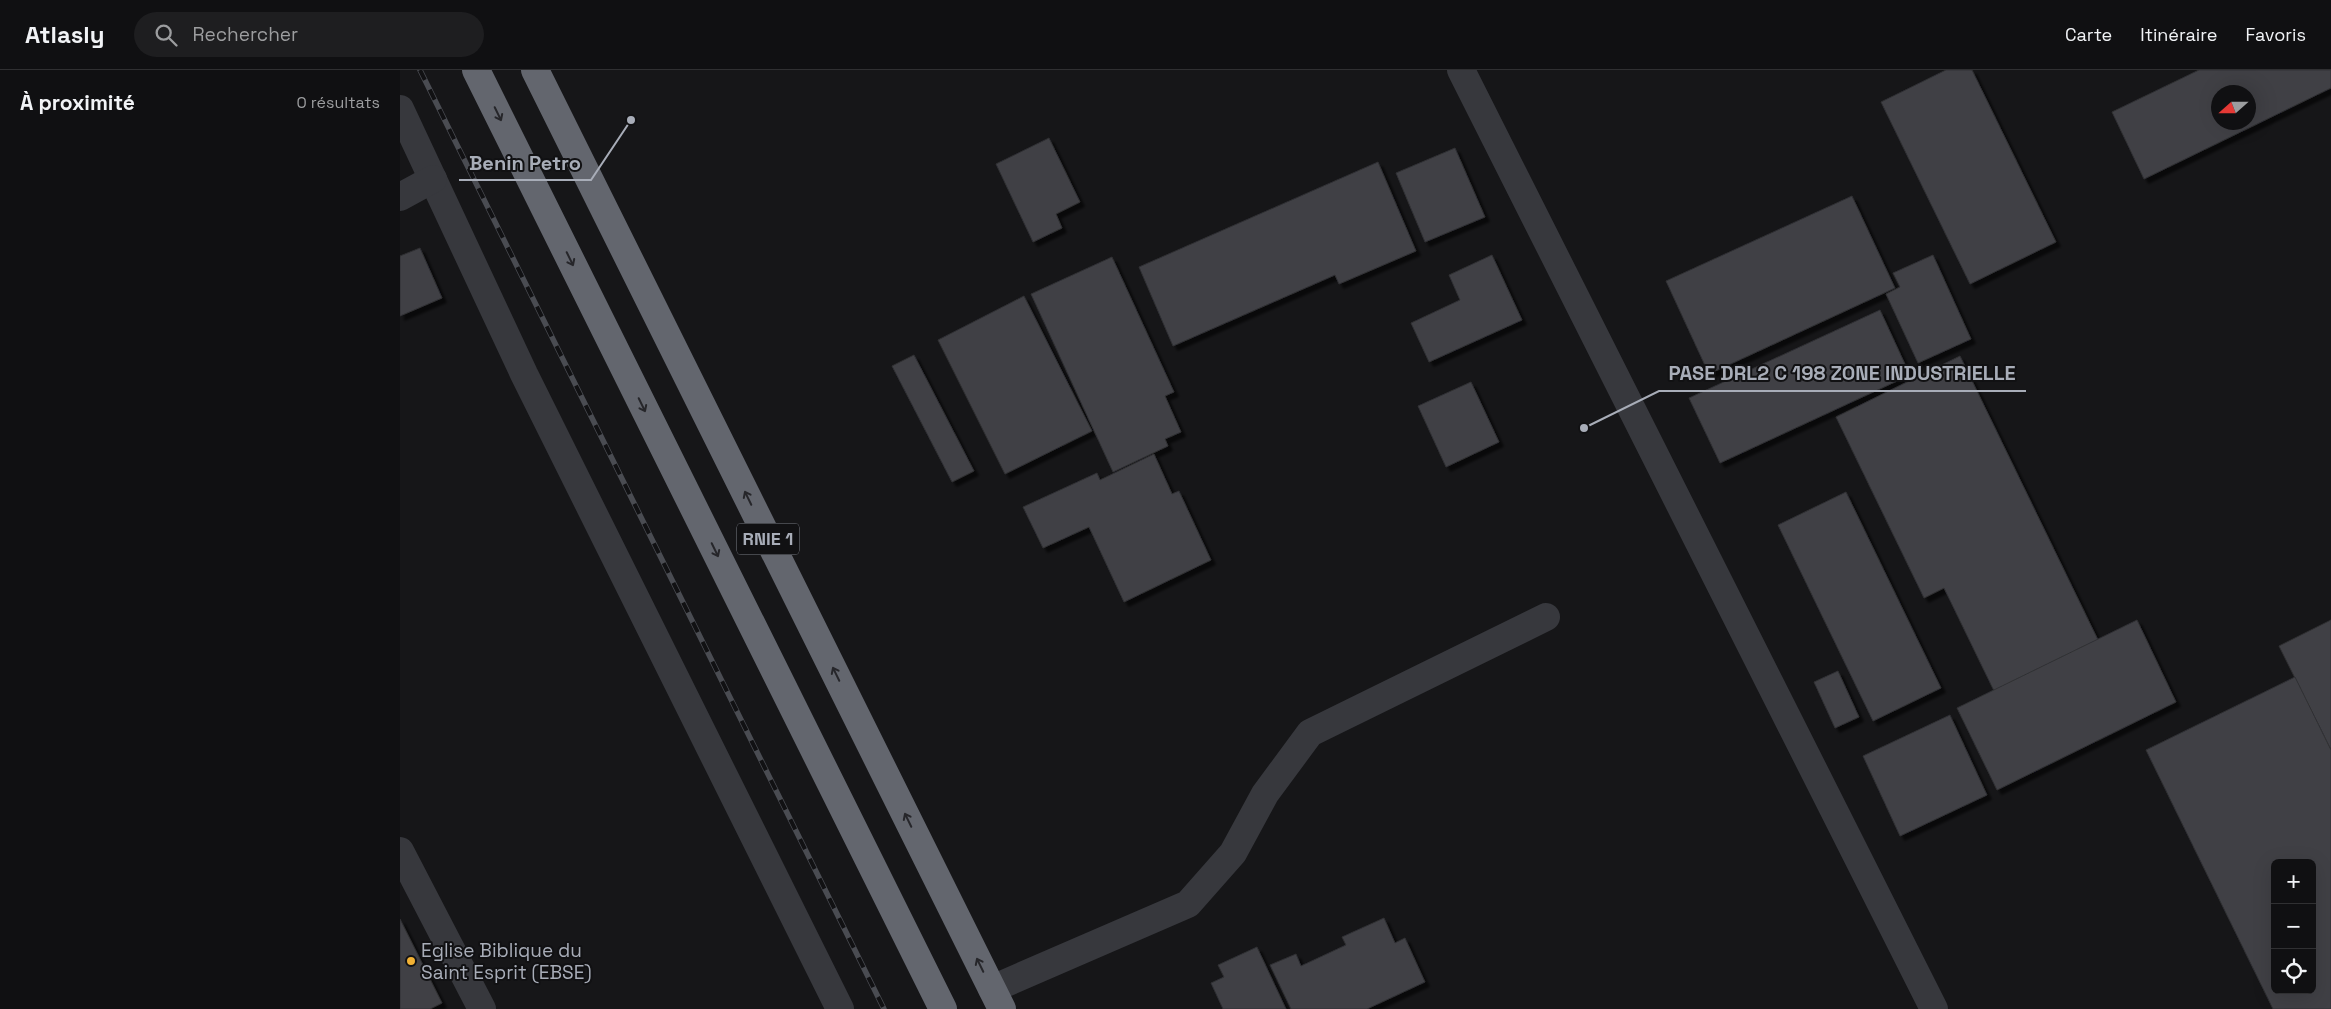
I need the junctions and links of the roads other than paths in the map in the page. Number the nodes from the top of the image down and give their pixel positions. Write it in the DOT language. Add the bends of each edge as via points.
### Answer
graph roads {
  1 [pos="476,70"];
  2 [pos="535,70"];
  3 [pos="1462,70"];
  4 [pos="400,109"];
  5 [pos="434,179"];
  6 [pos="400,197"];
  7 [pos="1546,617"];
  8 [pos="400,851"];
  9 [pos="997,999"];
  10 [pos="482,1009"];
  11 [pos="840,1009"];
  12 [pos="943,1009"];
  13 [pos="1934,1009"];
  1 -- 12 [label="highway, RNIE 1, one-way"];
  9 -- 2 [label="highway, RNIE 1, one-way"];
  3 -- 13 [label="street"];
  4 -- 5 [label="street"];
  5 -- 6 [label="street"];
  5 -- 11 [label="street" via="524,374"];
  7 -- 9 [label="street" via="1310,733 1265,794 1234,852 1188,904"];
  8 -- 10 [label="street"];
}
